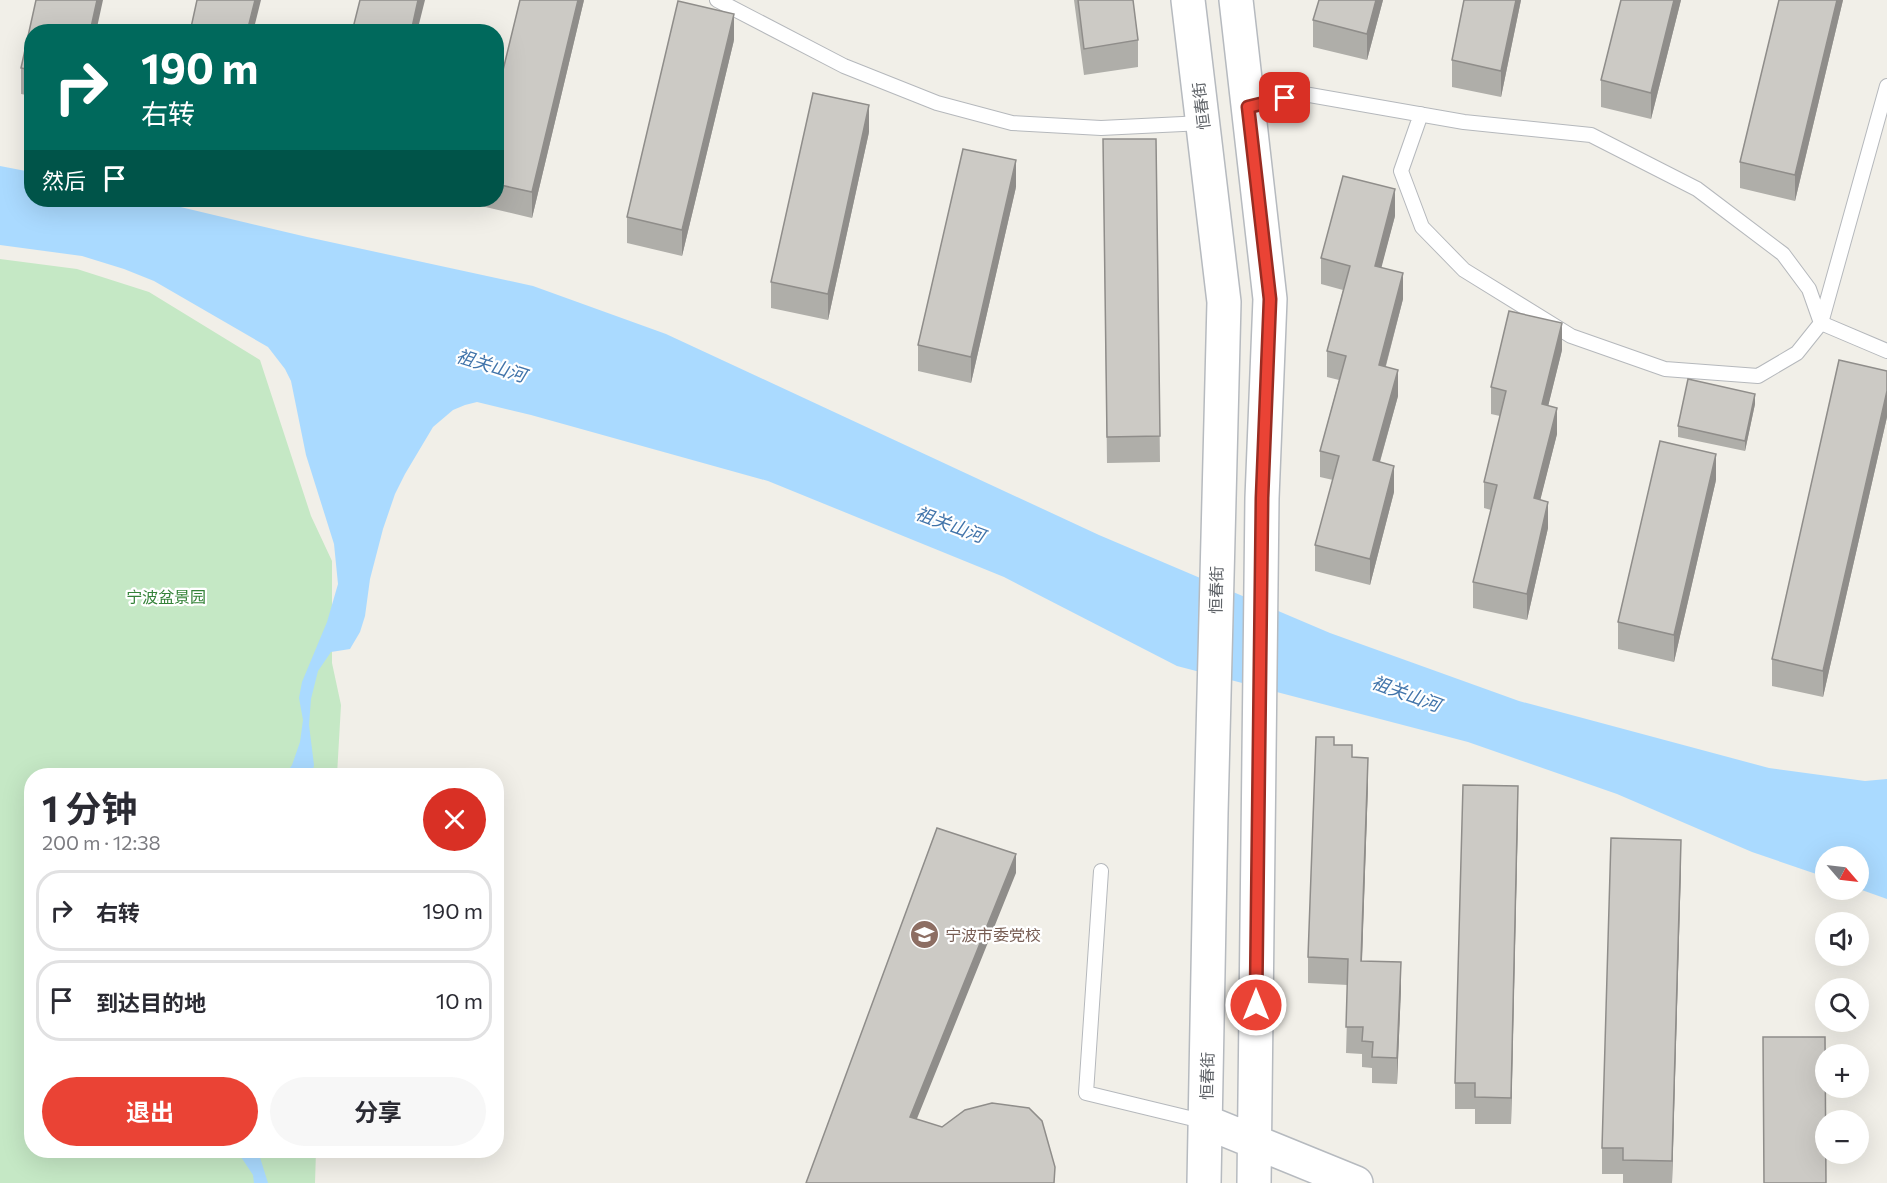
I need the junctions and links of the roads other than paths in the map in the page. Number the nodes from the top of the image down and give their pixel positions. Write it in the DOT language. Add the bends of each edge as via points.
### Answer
graph roads {
  1 [pos="717,0"];
  2 [pos="1188,0"];
  3 [pos="1236,0"];
  4 [pos="1887,86"];
  5 [pos="1248,107"];
  6 [pos="1421,114"];
  7 [pos="1203,123"];
  8 [pos="1821,323"];
  9 [pos="1887,351"];
  10 [pos="1101,871"];
  11 [pos="1206,1122"];
  12 [pos="1255,1142"];
  13 [pos="1204,1183"];
  14 [pos="1254,1183"];
  15 [pos="1356,1183"];
  1 -- 7 [label="lane" via="844,66 937,103 1012,123 1101,128"];
  2 -- 7 [label="main road, 恒春街"];
  3 -- 5 [label="main road"];
  4 -- 8 [label="lane"];
  5 -- 6 [label="lane" via="1304,94"];
  5 -- 12 [label="main road" via="1270,299 1262,498"];
  6 -- 8 [label="lane" via="1591,135 1697,189 1783,254 1809,289"];
  6 -- 8 [label="lane" via="1401,171 1422,227 1464,270 1571,336 1665,369 1758,376 1797,352"];
  7 -- 11 [label="main road, 恒春街" via="1224,302"];
  8 -- 9 [label="lane"];
  10 -- 11 [label="lane" via="1086,1093"];
  11 -- 12 [label="main road"];
  11 -- 13 [label="main road, 恒春街"];
  12 -- 14 [label="main road"];
  12 -- 15 [label="main road"];
}
